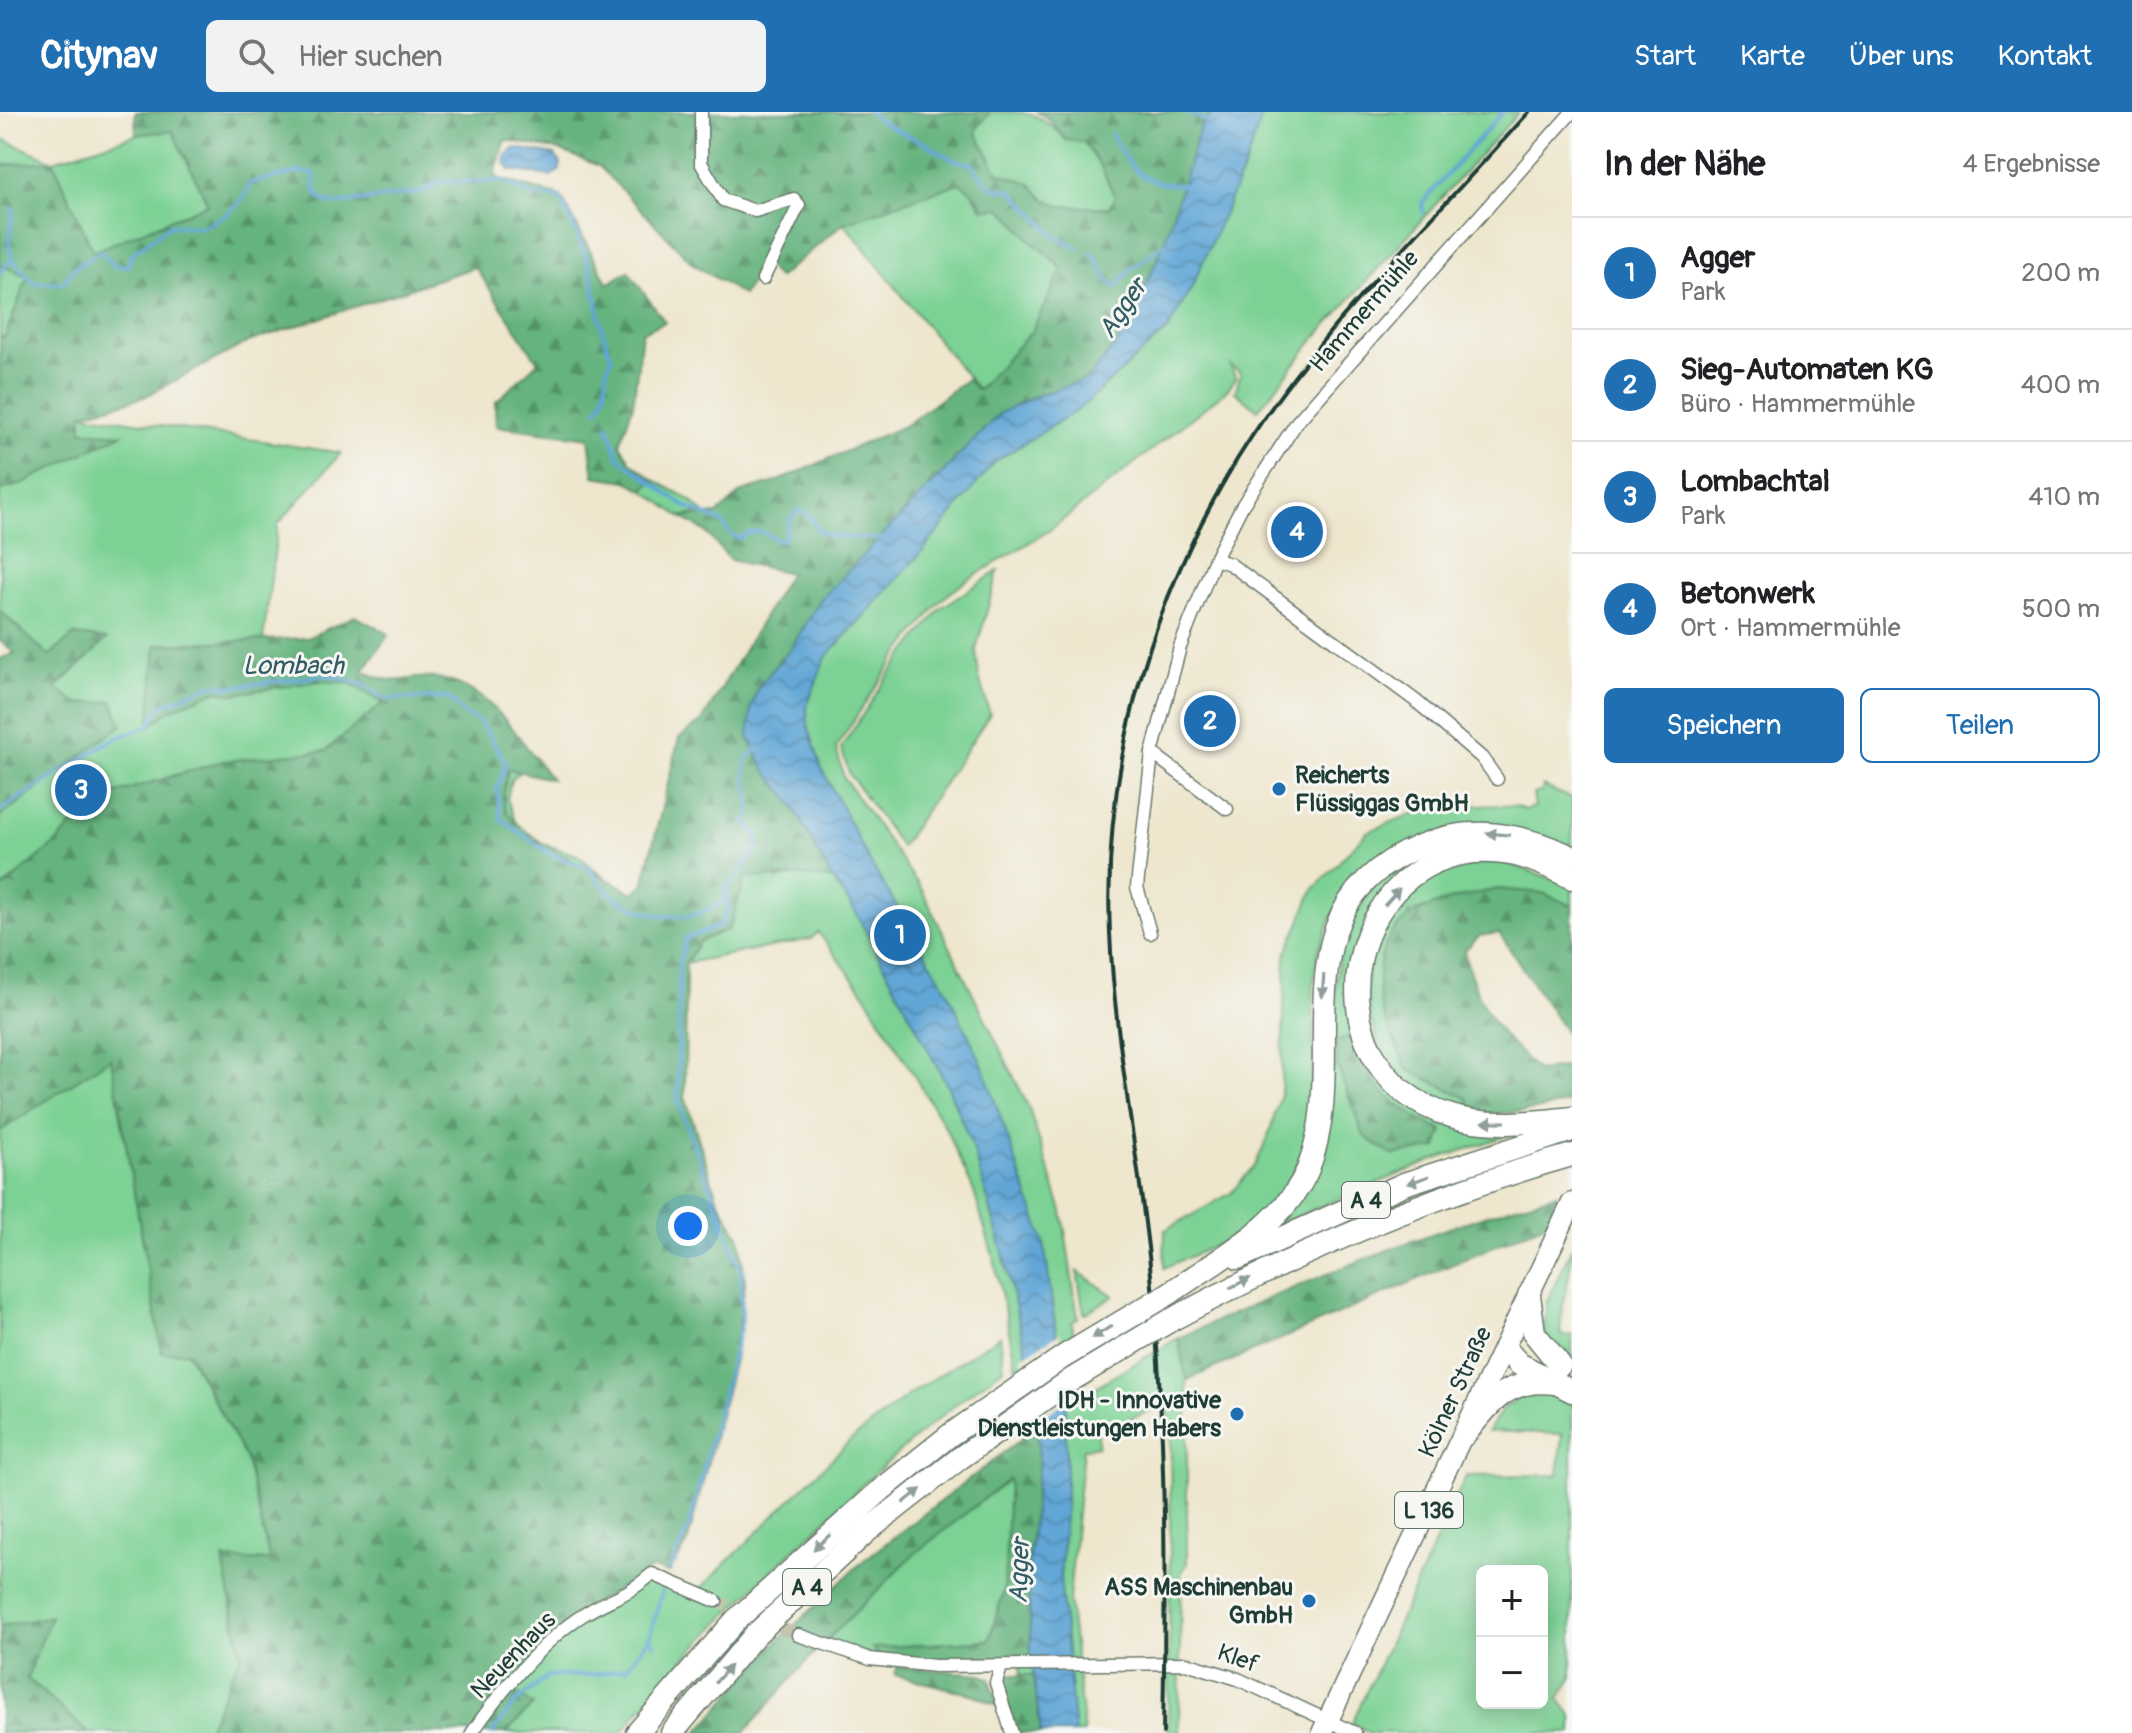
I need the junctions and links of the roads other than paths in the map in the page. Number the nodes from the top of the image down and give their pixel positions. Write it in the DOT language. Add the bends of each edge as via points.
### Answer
graph roads {
  1 [pos="701,112"];
  2 [pos="1572,112"];
  3 [pos="763,279"];
  4 [pos="1215,559"];
  5 [pos="1152,753"];
  6 [pos="1497,779"];
  7 [pos="1227,809"];
  8 [pos="1572,857"];
  9 [pos="1572,878"];
  10 [pos="1150,933"];
  11 [pos="1572,1118"];
  12 [pos="1572,1130"];
  13 [pos="1572,1155"];
  14 [pos="1572,1203"];
  15 [pos="1170,1293"];
  16 [pos="1529,1295"];
  17 [pos="1505,1348"];
  18 [pos="1565,1377"];
  19 [pos="1464,1435"];
  20 [pos="716,1601"];
  21 [pos="798,1635"];
  22 [pos="1001,1667"];
  23 [pos="1325,1727"];
  24 [pos="472,1733"];
  25 [pos="637,1733"];
  26 [pos="672,1733"];
  27 [pos="1012,1733"];
  28 [pos="1355,1733"];
  1 -- 3 [label="street" via="701,163 723,200 755,211 794,199 799,205"];
  2 -- 4 [label="street, Hammermühle" via="1297,422 1242,506"];
  4 -- 5 [label="street, Hammermühle" via="1180,647"];
  4 -- 6 [label="street" via="1230,564 1416,701 1482,758"];
  5 -- 7 [label="street"];
  5 -- 10 [label="street, Hammermühle" via="1137,887"];
  8 -- 15 [label="highway, one-way" via="1519,837 1457,835 1399,856 1366,883 1339,922 1328,952 1322,991 1321,1115 1307,1170 1293,1195 1263,1226"];
  11 -- 9 [label="highway, one-way" via="1478,1122 1426,1106 1397,1085 1373,1053 1362,1030 1355,987 1362,946 1377,913 1403,884 1431,866 1460,855 1506,853"];
  12 -- 15 [label="highway, A 4, one-way" via="1404,1184"];
  26 -- 13 [label="highway, A 4, one-way, bridge" via="755,1635 867,1531 1071,1380 1171,1320 1306,1251 1477,1183"];
  14 -- 16 [label="main road, Kölner Straße"];
  15 -- 25 [label="highway, A 4, one-way, bridge" via="1063,1357 881,1490 736,1620"];
  16 -- 17 [label="main road, Kölner Straße"];
  16 -- 18 [label="highway" via="1534,1333"];
  17 -- 18 [label="highway" via="1519,1364"];
  17 -- 19 [label="main road, Kölner Straße / L 136"];
  18 -- 19 [label="highway" via="1507,1389"];
  19 -- 23 [label="main road, Kölner Straße / L 136"];
  20 -- 24 [label="street, Neuenhaus" via="652,1574 625,1595 583,1614 543,1650"];
  21 -- 22 [label="street" via="892,1663"];
  22 -- 23 [label="street, Klef" via="1186,1663 1238,1679"];
  22 -- 27 [label="street" via="996,1683"];
  23 -- 28 [label="street, Klef"];
}
